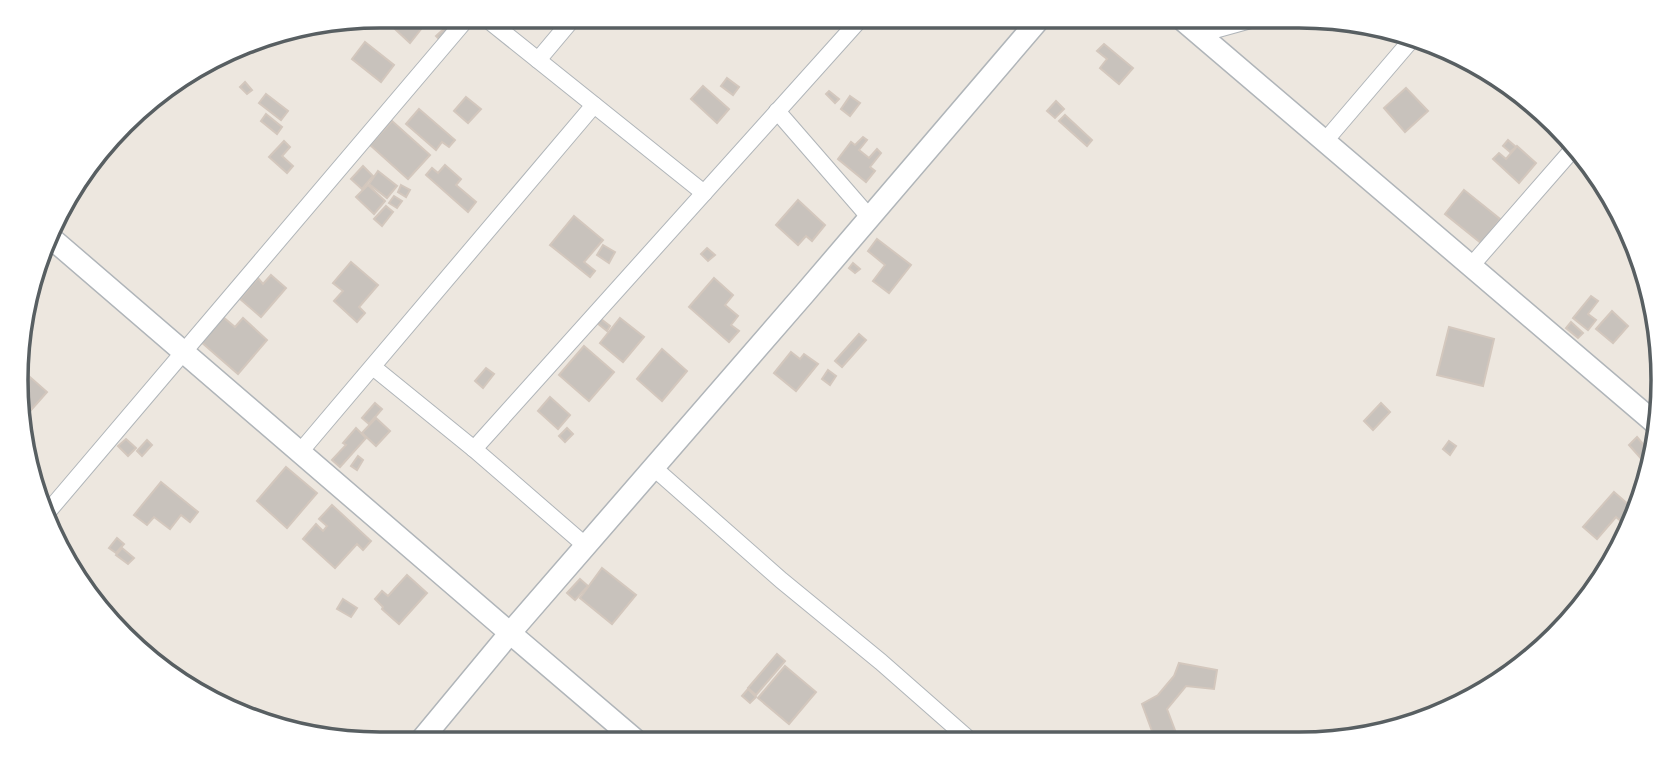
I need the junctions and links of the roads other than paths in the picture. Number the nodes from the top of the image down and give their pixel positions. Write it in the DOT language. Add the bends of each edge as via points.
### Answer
graph roads {
  1 [pos="459,28"];
  2 [pos="498,28"];
  3 [pos="565,28"];
  4 [pos="852,28"];
  5 [pos="1031,28"];
  6 [pos="1193,28"];
  7 [pos="1222,28"];
  8 [pos="1200,34"];
  9 [pos="1407,45"];
  10 [pos="538,60"];
  11 [pos="594,105"];
  12 [pos="777,111"];
  13 [pos="1325,141"];
  14 [pos="1569,154"];
  15 [pos="704,192"];
  16 [pos="870,218"];
  17 [pos="56,242"];
  18 [pos="1471,266"];
  19 [pos="183,352"];
  20 [pos="373,367"];
  21 [pos="1649,418"];
  22 [pos="474,449"];
  23 [pos="300,453"];
  24 [pos="654,468"];
  25 [pos="52,506"];
  26 [pos="586,546"];
  27 [pos="510,634"];
  28 [pos="428,732"];
  29 [pos="626,732"];
  30 [pos="961,732"];
  1 -- 19 [label="street"];
  2 -- 10 [label="street"];
  3 -- 10 [label="street"];
  4 -- 12 [label="street"];
  5 -- 16 [label="street"];
  6 -- 8 [label="street"];
  7 -- 8 [label="street"];
  8 -- 13 [label="street"];
  9 -- 13 [label="street"];
  10 -- 11 [label="street"];
  11 -- 15 [label="street"];
  11 -- 20 [label="street"];
  12 -- 15 [label="street"];
  12 -- 16 [label="street"];
  13 -- 18 [label="street"];
  14 -- 18 [label="street"];
  15 -- 22 [label="street"];
  16 -- 24 [label="street"];
  17 -- 19 [label="street"];
  18 -- 21 [label="street"];
  19 -- 23 [label="street"];
  19 -- 25 [label="street"];
  20 -- 22 [label="street"];
  20 -- 23 [label="street"];
  22 -- 26 [label="street"];
  23 -- 27 [label="street"];
  24 -- 26 [label="street"];
  24 -- 30 [label="street"];
  26 -- 27 [label="street"];
  27 -- 28 [label="street"];
  27 -- 29 [label="street"];
}
